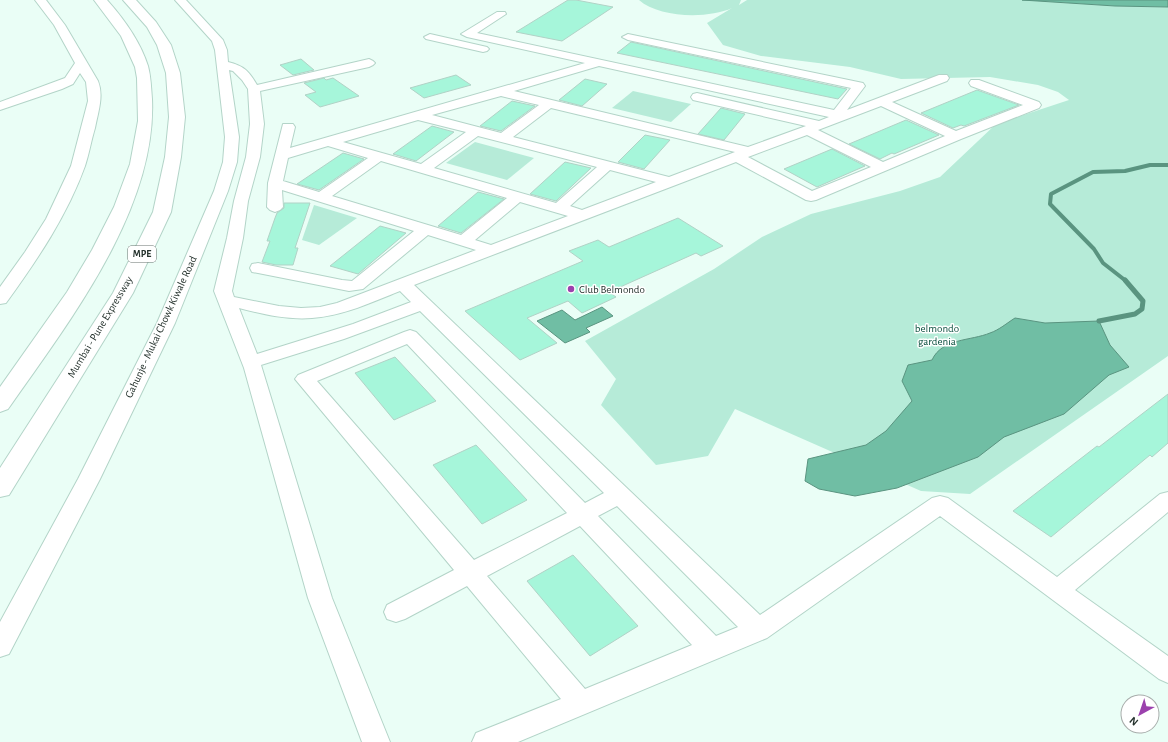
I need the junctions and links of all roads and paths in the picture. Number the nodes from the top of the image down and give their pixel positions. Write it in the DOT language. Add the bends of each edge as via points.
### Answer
graph roads {
  1 [pos="40,0"];
  2 [pos="100,0"];
  3 [pos="129,0"];
  4 [pos="180,0"];
  5 [pos="500,14"];
  6 [pos="430,37"];
  7 [pos="628,37"];
  8 [pos="491,51"];
  9 [pos="81,63"];
  10 [pos="369,63"];
  11 [pos="223,64"];
  12 [pos="598,69"];
  13 [pos="574,70"];
  14 [pos="943,78"];
  15 [pos="975,83"];
  16 [pos="254,89"];
  17 [pos="501,92"];
  18 [pos="682,94"];
  19 [pos="883,102"];
  20 [pos="549,103"];
  21 [pos="0,106"];
  22 [pos="840,115"];
  23 [pos="418,116"];
  24 [pos="288,127"];
  25 [pos="814,128"];
  26 [pos="476,131"];
  27 [pos="956,136"];
  28 [pos="503,138"];
  29 [pos="329,142"];
  30 [pos="283,150"];
  31 [pos="744,154"];
  32 [pos="380,156"];
  33 [pos="607,165"];
  34 [pos="882,167"];
  35 [pos="423,169"];
  36 [pos="671,182"];
  37 [pos="275,183"];
  38 [pos="518,196"];
  39 [pos="321,197"];
  40 [pos="274,207"];
  41 [pos="558,208"];
  42 [pos="583,215"];
  43 [pos="426,229"];
  44 [pos="464,241"];
  45 [pos="492,250"];
  46 [pos="258,268"];
  47 [pos="402,284"];
  48 [pos="0,299"];
  49 [pos="226,300"];
  50 [pos="423,303"];
  51 [pos="251,362"];
  52 [pos="0,404"];
  53 [pos="0,488"];
  54 [pos="620,496"];
  55 [pos="1168,500"];
  56 [pos="582,515"];
  57 [pos="470,573"];
  58 [pos="1058,590"];
  59 [pos="396,612"];
  60 [pos="758,630"];
  61 [pos="0,646"];
  62 [pos="712,649"];
  63 [pos="1168,671"];
  64 [pos="581,703"];
  65 [pos="376,742"];
  66 [pos="486,742"];
  1 -- 9 [label="street" via="62,30"];
  2 -- 52 [label="highway" via="124,29 135,50 144,77 146,120 140,160 120,215 77,294"];
  3 -- 53 [label="highway, Mumbai - Pune Expressway / MPE" via="152,25 164,45 173,74 177,117 173,157 162,212 123,293"];
  4 -- 11 [label="street, Gahunje - Mukai Chowk Kiwale Road" via="217,40"];
  5 -- 12 [label="street" via="467,34"];
  6 -- 8 [label="street"];
  7 -- 22 [label="street" via="859,86"];
  9 -- 21 [label="street" via="69,81"];
  9 -- 48 [label="street" via="93,81 95,94 78,166 58,210"];
  10 -- 16 [label="street"];
  11 -- 16 [label="street" via="237,68"];
  11 -- 61 [label="street, Gahunje - Mukai Chowk Kiwale Road" via="232,137 230,162 221,191 166,323"];
  12 -- 13 [label="street"];
  12 -- 22 [label="street"];
  13 -- 17 [label="street"];
  13 -- 30 [label="street" via="551,65"];
  14 -- 19 [label="street"];
  15 -- 27 [label="street" via="1035,105"];
  16 -- 49 [label="street" via="257,124 253,157 241,201 223,291"];
  17 -- 20 [label="street"];
  17 -- 23 [label="street"];
  18 -- 25 [label="street"];
  19 -- 22 [label="street"];
  19 -- 27 [label="street"];
  20 -- 28 [label="street"];
  20 -- 31 [label="street"];
  22 -- 25 [label="street"];
  23 -- 26 [label="street"];
  23 -- 29 [label="street"];
  24 -- 30 [label="street"];
  25 -- 31 [label="street"];
  25 -- 34 [label="street"];
  26 -- 28 [label="street"];
  26 -- 35 [label="street"];
  27 -- 34 [label="street"];
  28 -- 33 [label="street"];
  29 -- 30 [label="street"];
  29 -- 32 [label="street"];
  30 -- 37 [label="street"];
  31 -- 34 [label="street" via="811,197"];
  31 -- 36 [label="street"];
  32 -- 35 [label="street"];
  32 -- 39 [label="street"];
  33 -- 36 [label="street"];
  33 -- 41 [label="street"];
  35 -- 38 [label="street"];
  36 -- 42 [label="street"];
  37 -- 39 [label="street"];
  37 -- 40 [label="street"];
  38 -- 41 [label="street"];
  38 -- 44 [label="street"];
  39 -- 43 [label="street"];
  41 -- 42 [label="street"];
  42 -- 45 [label="street"];
  43 -- 44 [label="street"];
  43 -- 46 [label="street" via="353,286 342,286"];
  44 -- 45 [label="street"];
  45 -- 47 [label="street"];
  47 -- 49 [label="street" via="342,307 312,313 264,309"];
  47 -- 50 [label="street"];
  49 -- 51 [label="street"];
  50 -- 51 [label="street" via="391,318"];
  50 -- 54 [label="street"];
  51 -- 65 [label="street" via="320,598"];
  54 -- 56 [label="street"];
  54 -- 60 [label="street"];
  55 -- 58 [label="street"];
  56 -- 57 [label="street"];
  56 -- 57 [label="street" via="410,336 305,379"];
  56 -- 62 [label="street"];
  57 -- 59 [label="street"];
  57 -- 64 [label="street"];
  58 -- 60 [label="street" via="940,504"];
  58 -- 63 [label="street"];
  60 -- 62 [label="street"];
  62 -- 64 [label="street"];
  64 -- 66 [label="street"];
}
